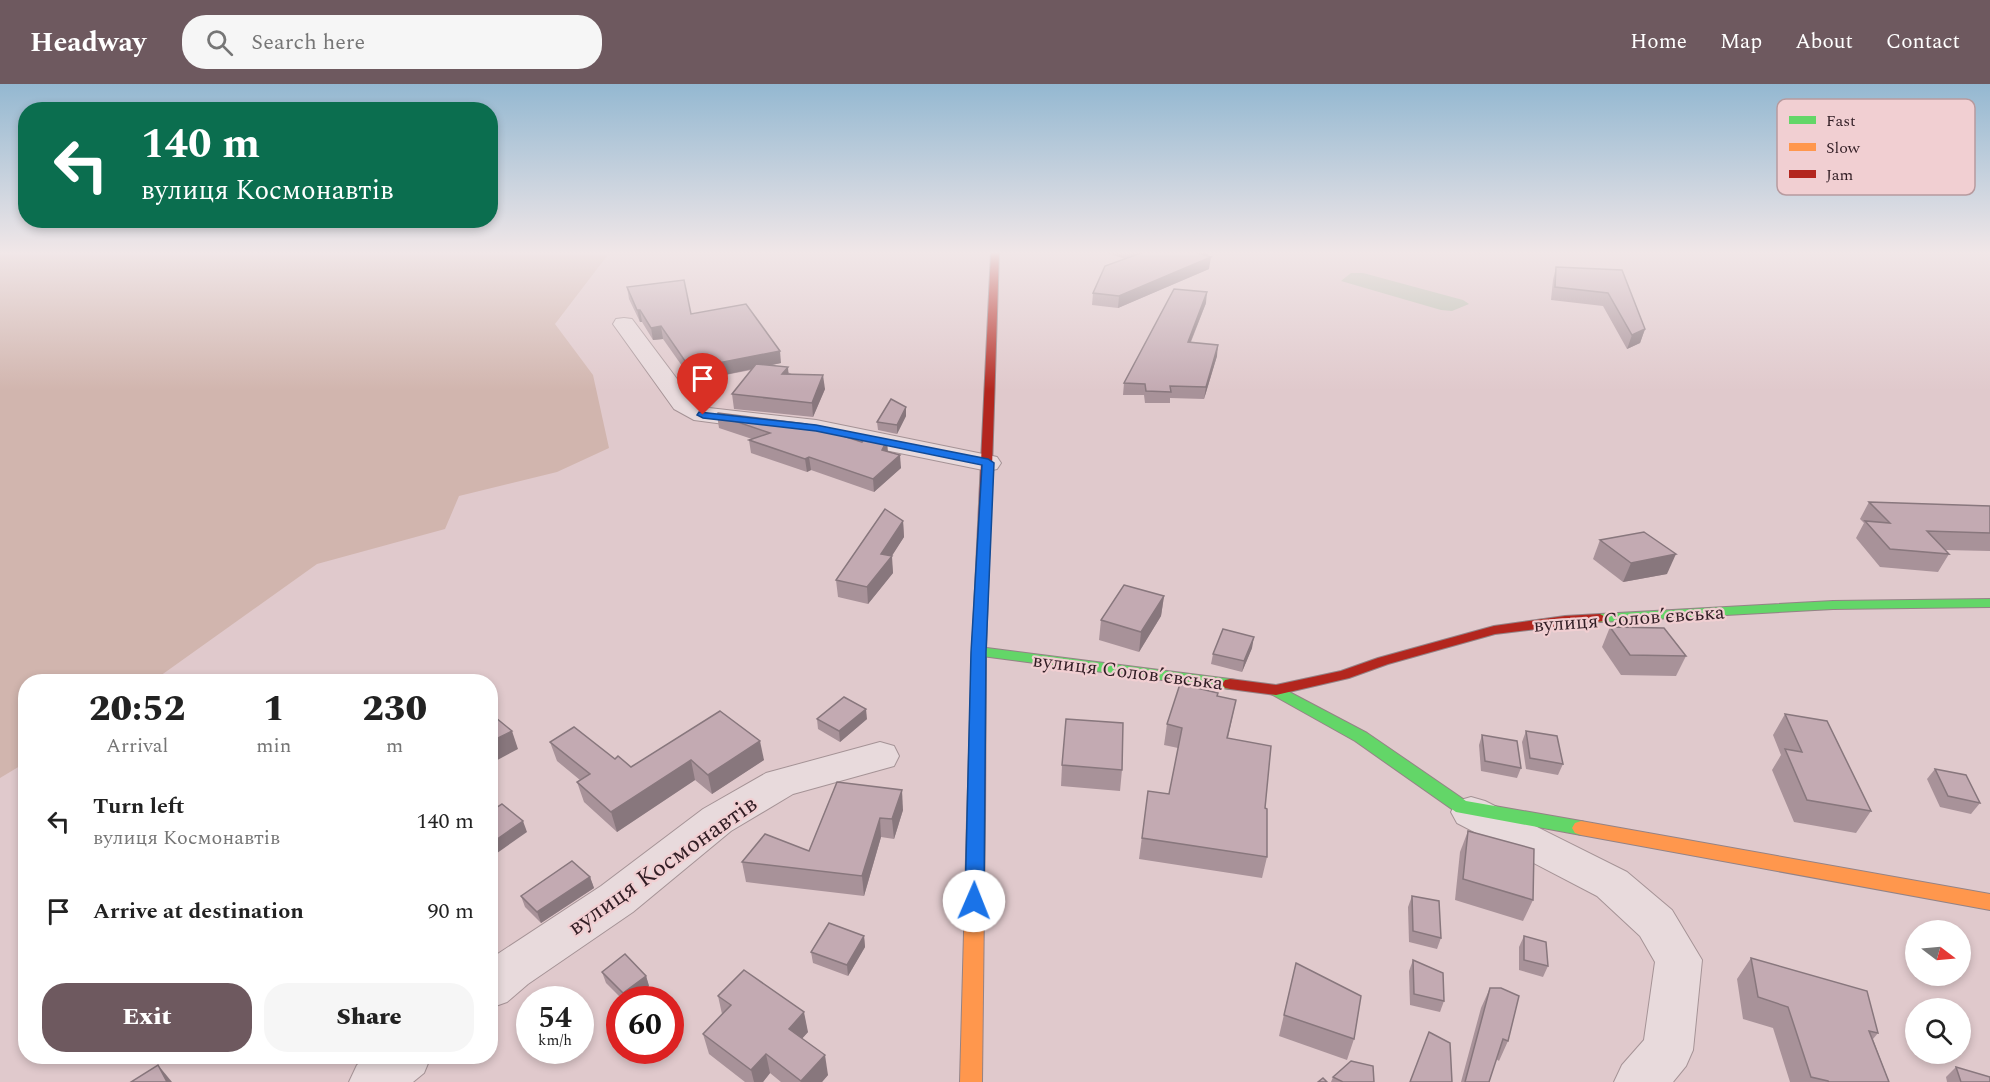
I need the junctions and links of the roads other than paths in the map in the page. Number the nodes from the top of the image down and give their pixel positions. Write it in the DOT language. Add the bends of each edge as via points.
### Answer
graph roads {
  1 [pos="993,299"];
  2 [pos="624,324"];
  3 [pos="988,463"];
  4 [pos="1990,603"];
  5 [pos="979,652"];
  6 [pos="1276,690"];
  7 [pos="880,756"];
  8 [pos="1462,807"];
  9 [pos="1990,902"];
  10 [pos="498,981"];
  11 [pos="396,1064"];
  12 [pos="375,1082"];
  13 [pos="971,1082"];
  14 [pos="1640,1082"];
  1 -- 3 [label="street"];
  2 -- 3 [label="street" via="683,404 703,415 816,428"];
  3 -- 5 [label="street"];
  4 -- 6 [label="street, вулиця Соловʼєвська" via="1833,605 1565,620 1494,630 1344,675"];
  5 -- 6 [label="street, вулиця Соловʼєвська"];
  5 -- 13 [label="street"];
  6 -- 8 [label="street, вулиця Соловʼєвська" via="1369,742"];
  7 -- 10 [label="street, вулиця Космонавтів" via="780,783 717,820 618,899"];
  8 -- 9 [label="street, вулиця Соловʼєвська"];
  8 -- 14 [label="street, вулиця Соловʼєвська" via="1612,884 1656,923 1679,960 1668,1050"];
  11 -- 12 [label="street"];
}
